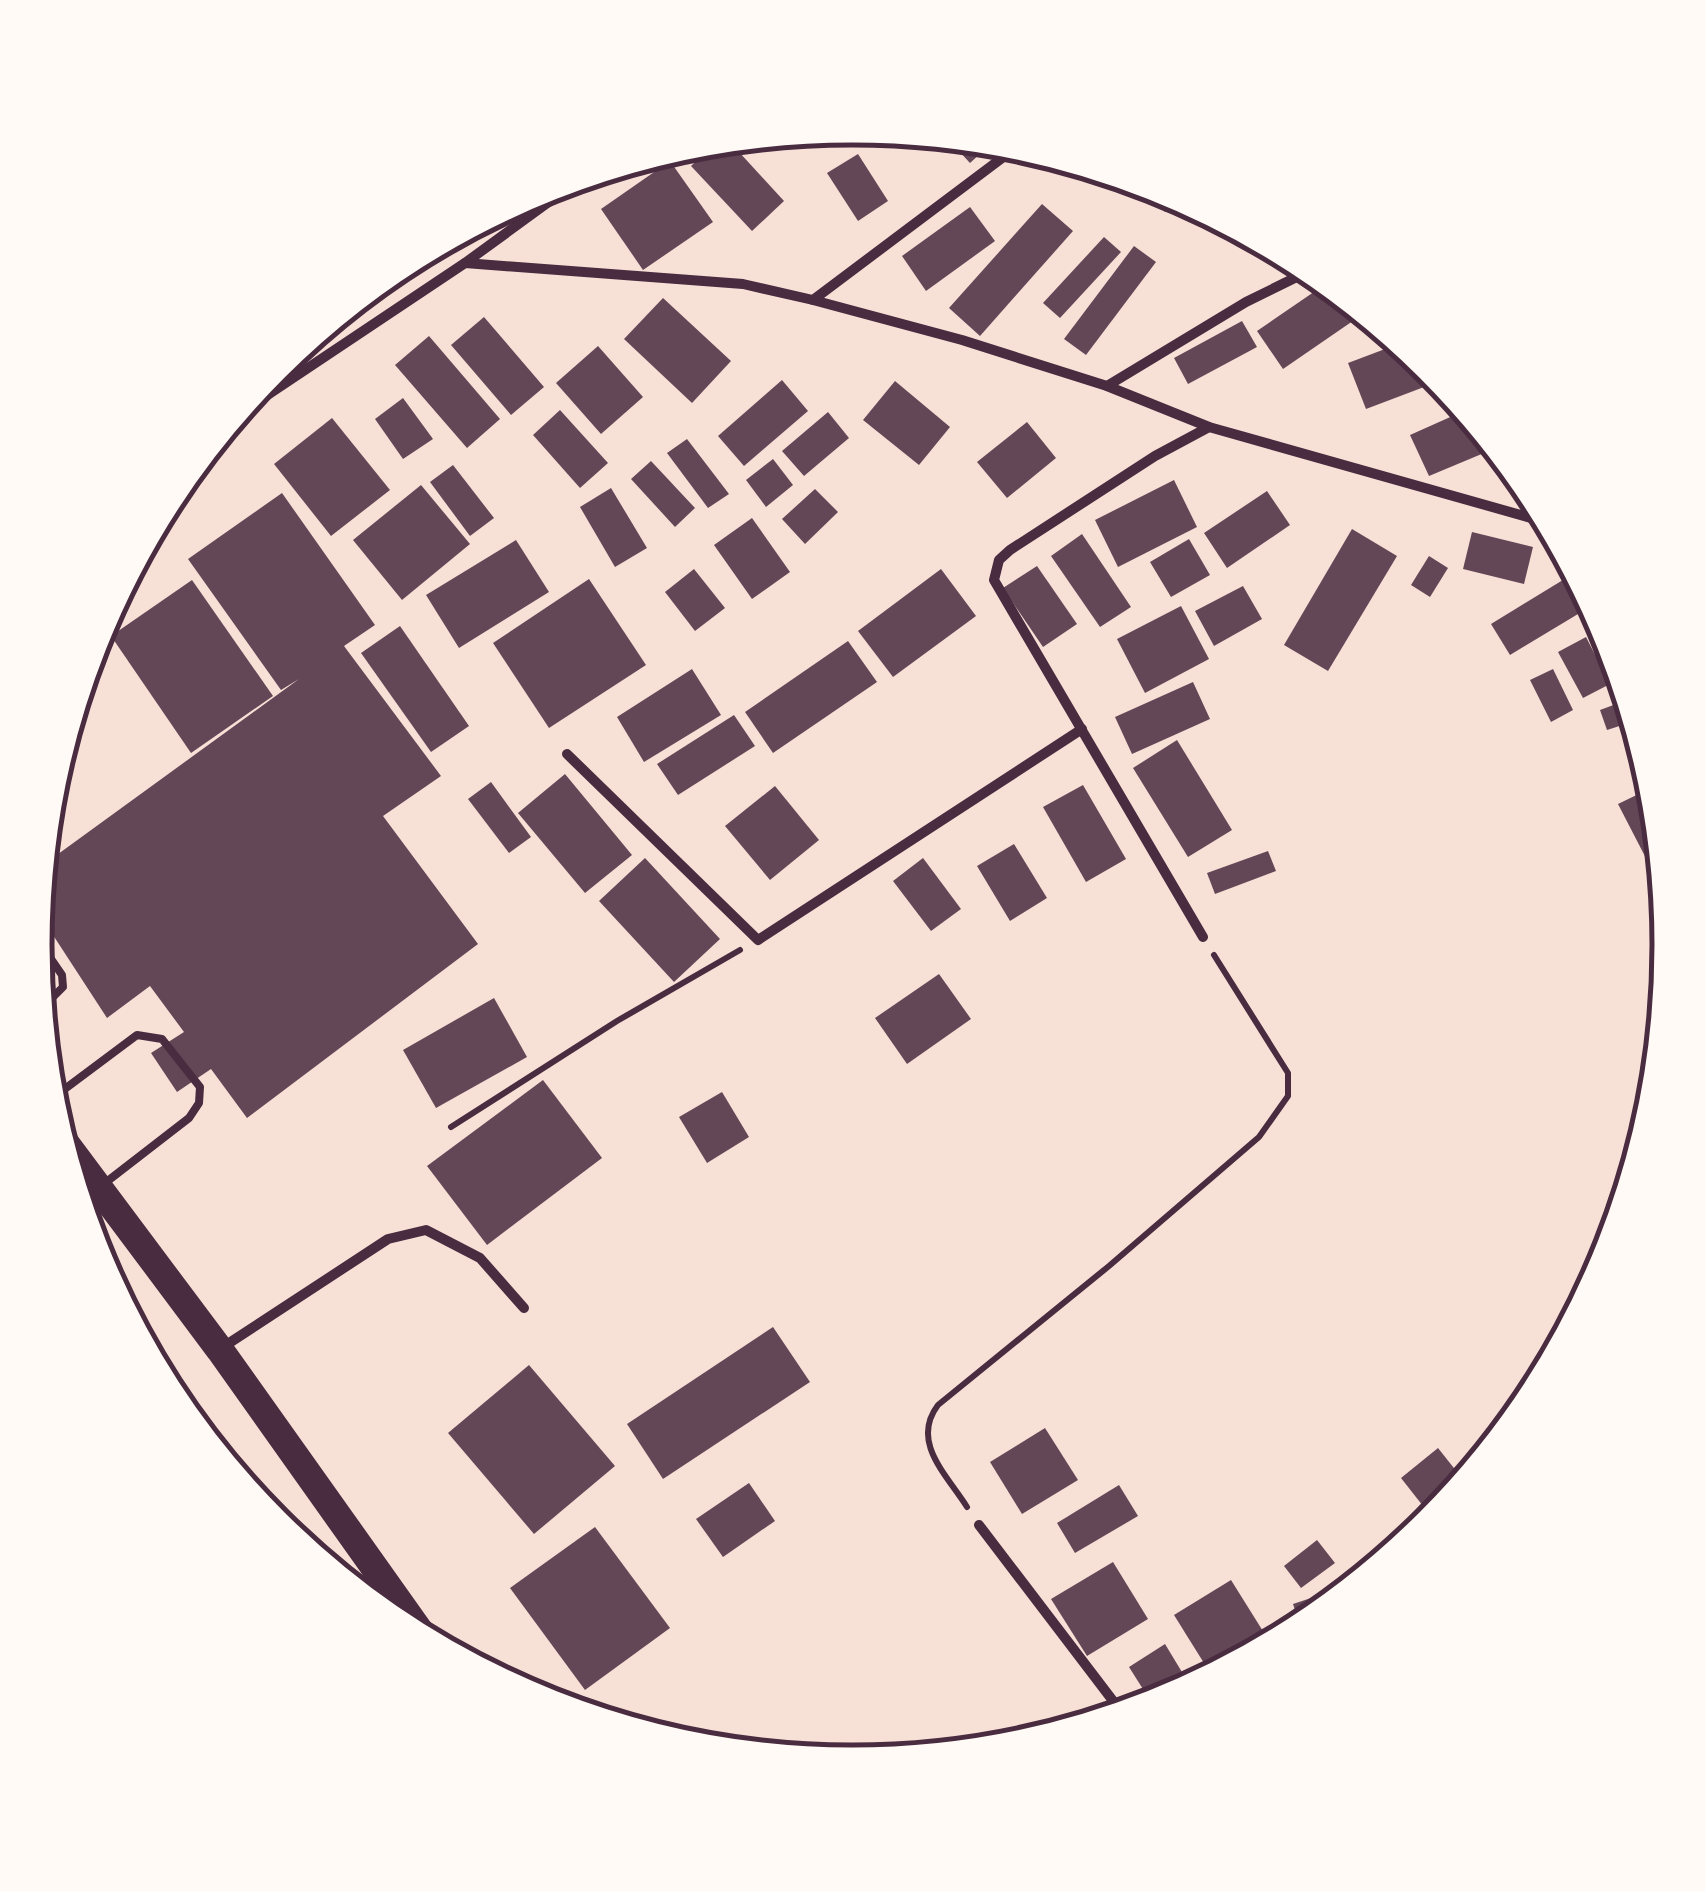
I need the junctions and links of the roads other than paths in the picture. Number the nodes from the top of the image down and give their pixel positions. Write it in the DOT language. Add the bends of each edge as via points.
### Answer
graph roads {
  1 [pos="1000,159"];
  2 [pos="540,209"];
  3 [pos="465,263"];
  4 [pos="1294,278"];
  5 [pos="814,300"];
  6 [pos="282,385"];
  7 [pos="1106,386"];
  8 [pos="1209,427"];
  9 [pos="1528,518"];
  10 [pos="1082,729"];
  11 [pos="566,754"];
  12 [pos="1203,937"];
  13 [pos="53,961"];
  14 [pos="54,996"];
  15 [pos="66,1088"];
  16 [pos="85,1169"];
  17 [pos="99,1188"];
  18 [pos="524,1308"];
  19 [pos="220,1350"];
  20 [pos="979,1526"];
  21 [pos="403,1607"];
  22 [pos="1114,1702"];
  1 -- 5 [label="street"];
  2 -- 3 [label="street"];
  3 -- 5 [label="street" via="742,284"];
  3 -- 6 [label="street"];
  4 -- 7 [label="street"];
  5 -- 7 [label="street"];
  7 -- 8 [label="street"];
  8 -- 9 [label="street"];
  8 -- 10 [label="street" via="1010,550 994,571"];
  10 -- 11 [label="street" via="758,940"];
  10 -- 12 [label="street"];
  13 -- 14 [label="lane" via="63,987"];
  15 -- 17 [label="lane" via="136,1035 162,1039 200,1087 189,1118"];
  16 -- 17 [label="highway"];
  17 -- 19 [label="highway"];
  18 -- 19 [label="street" via="480,1258 426,1230 388,1239"];
  19 -- 21 [label="highway"];
  20 -- 22 [label="street"];
}
